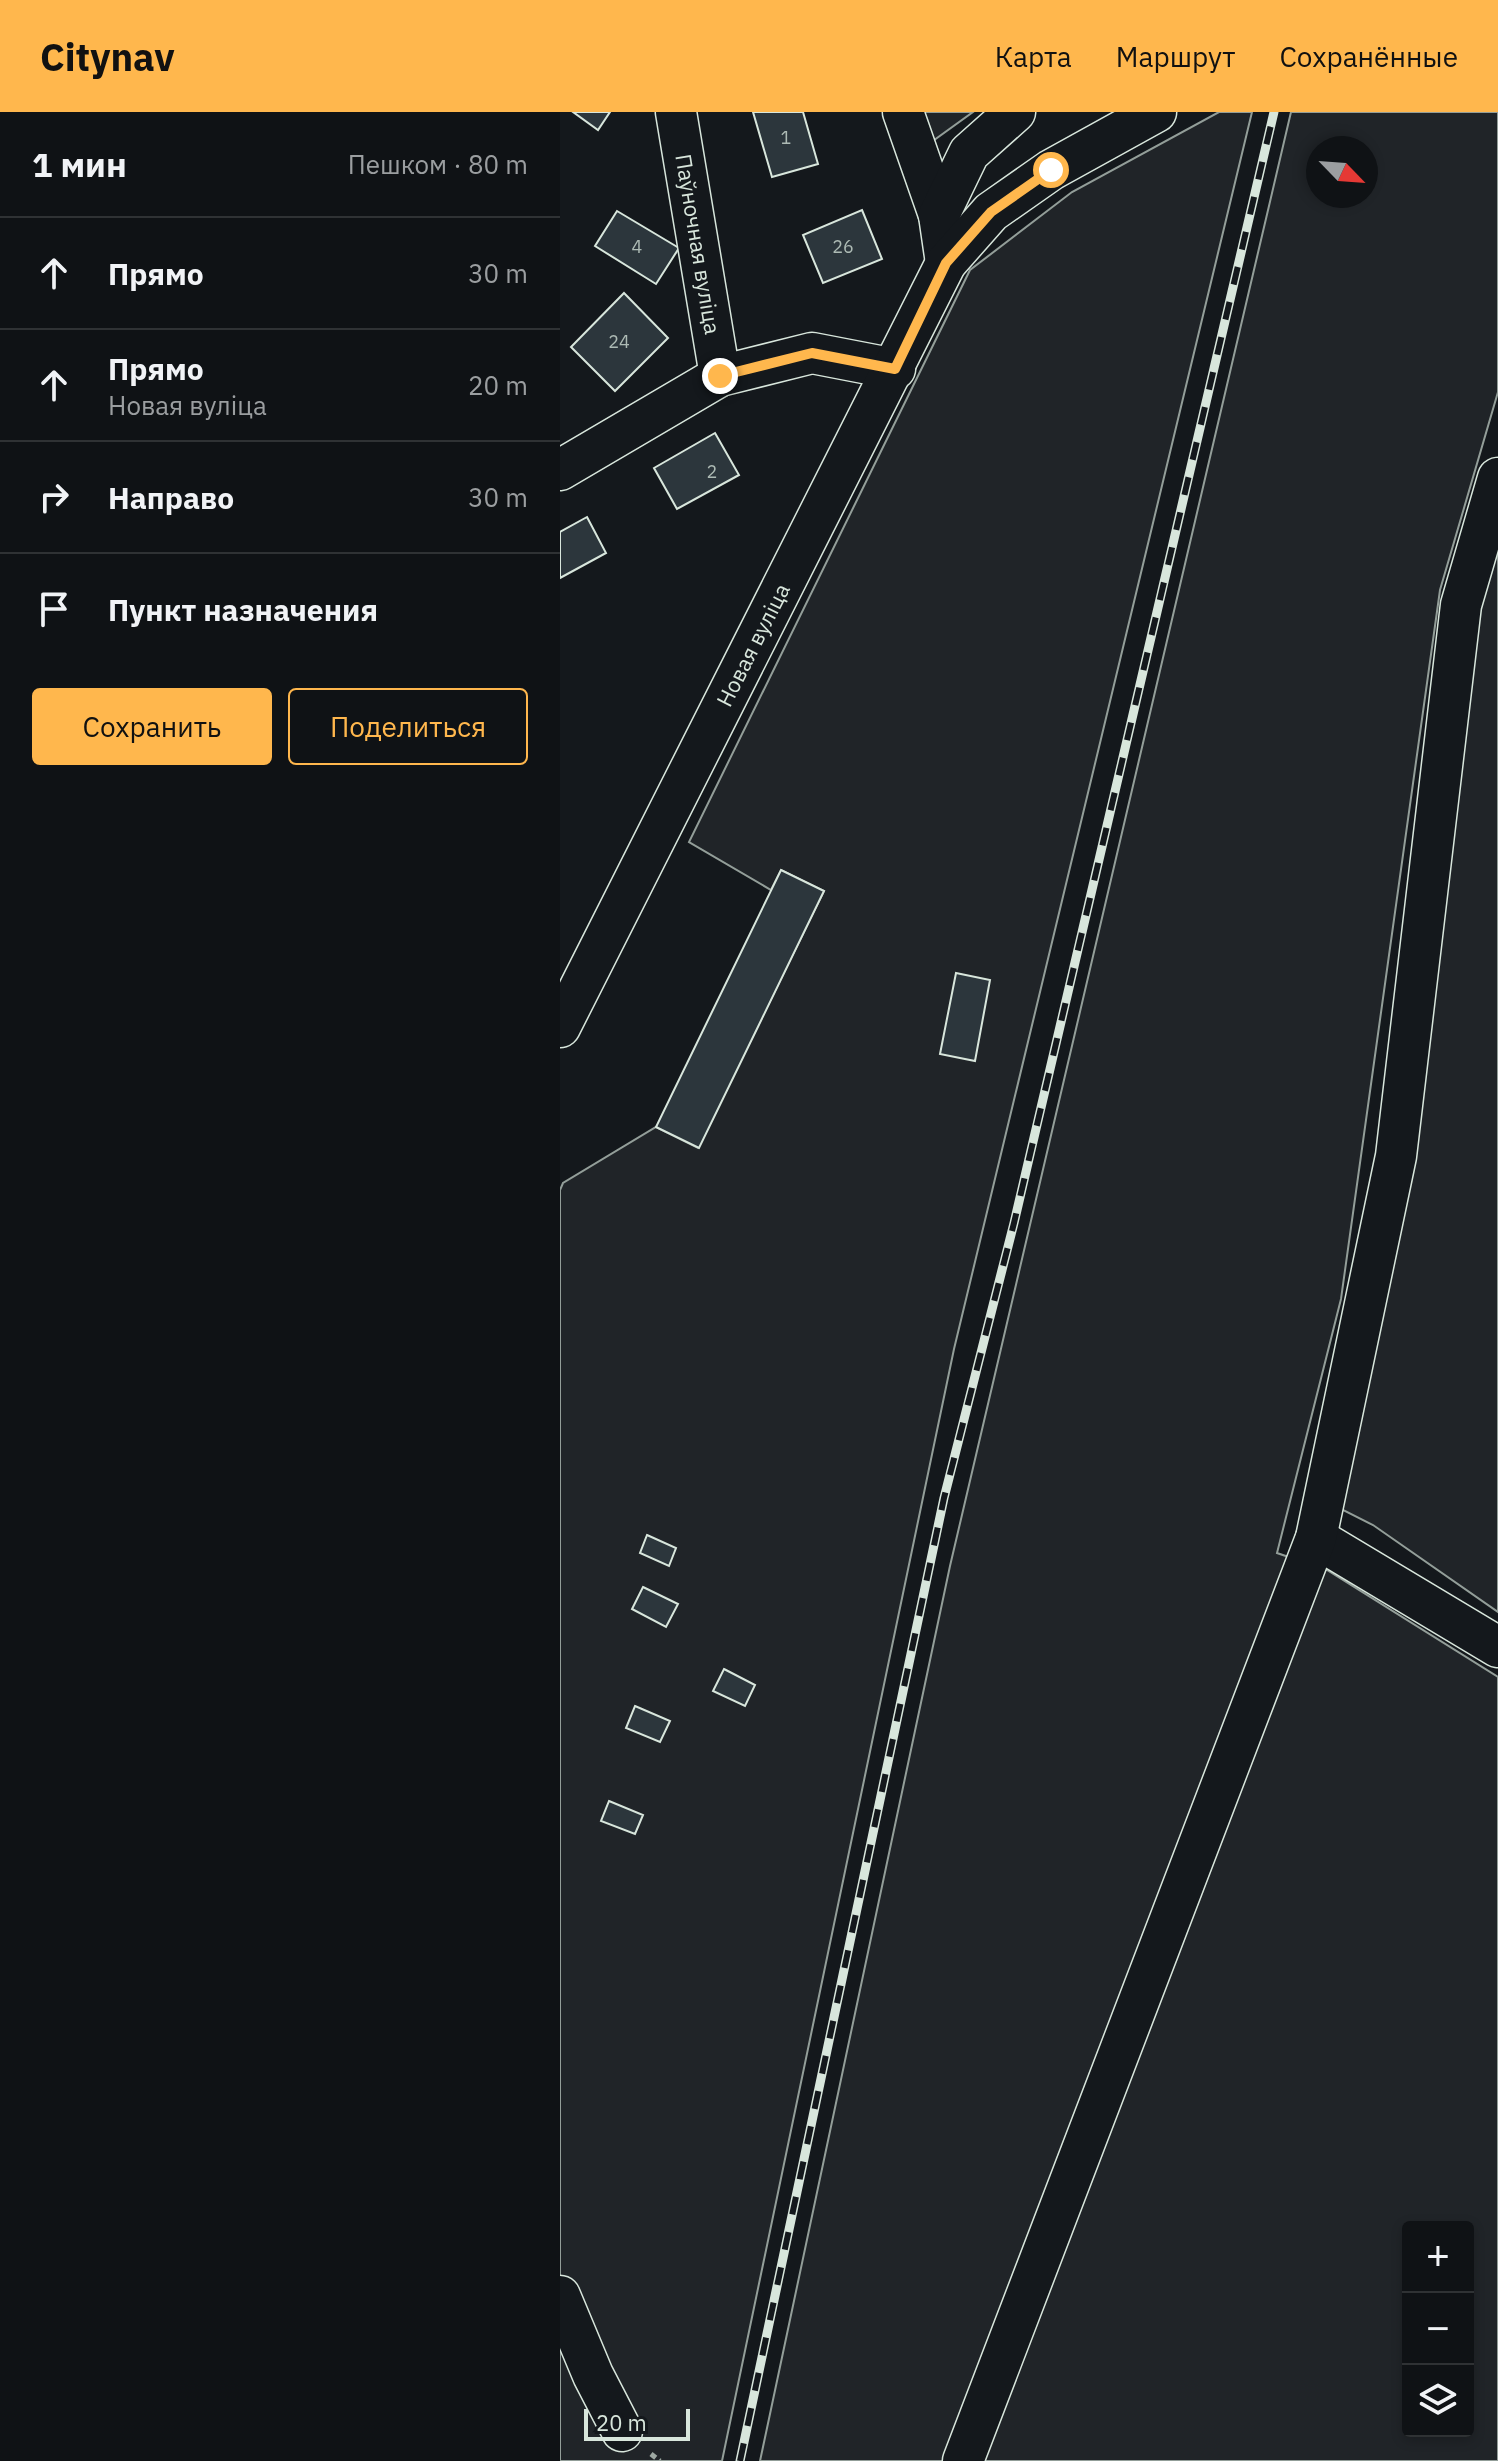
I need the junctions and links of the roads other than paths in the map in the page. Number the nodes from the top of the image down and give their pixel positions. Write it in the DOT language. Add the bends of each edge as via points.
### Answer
graph roads {
  1 [pos="676,112"];
  2 [pos="903,112"];
  3 [pos="1015,112"];
  4 [pos="1156,112"];
  5 [pos="939,215"];
  6 [pos="946,263"];
  7 [pos="895,369"];
  8 [pos="720,376"];
  9 [pos="560,470"];
  10 [pos="1498,478"];
  11 [pos="560,1026"];
  12 [pos="1316,1538"];
  13 [pos="1498,1647"];
  14 [pos="560,2296"];
  15 [pos="622,2431"];
  16 [pos="963,2461"];
  1 -- 8 [label="street, Паўночная вуліца"];
  2 -- 5 [label="street"];
  3 -- 5 [label="street" via="969,153"];
  4 -- 6 [label="street, Новая вуліца" via="1051,170 991,212"];
  5 -- 6 [label="street"];
  6 -- 7 [label="street, Новая вуліца"];
  7 -- 8 [label="street" via="812,353"];
  7 -- 11 [label="street, Новая вуліца"];
  8 -- 9 [label="street"];
  10 -- 12 [label="street" via="1461,605 1396,1156"];
  12 -- 13 [label="street"];
  12 -- 16 [label="street"];
  14 -- 15 [label="street"];
}
